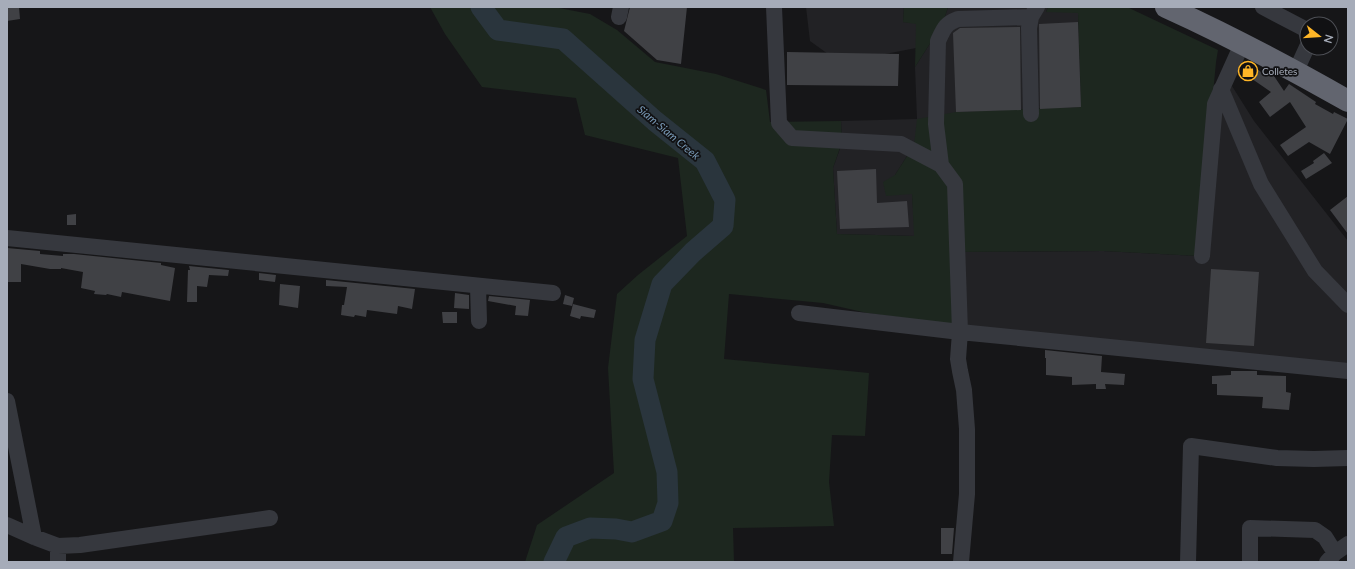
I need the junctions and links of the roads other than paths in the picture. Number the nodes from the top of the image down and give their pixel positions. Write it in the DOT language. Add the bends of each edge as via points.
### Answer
graph roads {
  1 [pos="774,7"];
  2 [pos="1166,7"];
  3 [pos="1263,7"];
  4 [pos="1034,12"];
  5 [pos="1299,26"];
  6 [pos="1242,44"];
  7 [pos="1303,56"];
  8 [pos="1296,71"];
  9 [pos="1221,89"];
  10 [pos="1348,101"];
  11 [pos="1031,114"];
  12 [pos="941,164"];
  13 [pos="7,238"];
  14 [pos="1202,256"];
  15 [pos="478,286"];
  16 [pos="553,293"];
  17 [pos="1348,305"];
  18 [pos="799,313"];
  19 [pos="479,321"];
  20 [pos="960,332"];
  21 [pos="1348,371"];
  22 [pos="7,401"];
  23 [pos="1348,458"];
  24 [pos="270,518"];
  25 [pos="7,525"];
  26 [pos="34,537"];
  27 [pos="1348,544"];
  28 [pos="58,546"];
  29 [pos="1331,558"];
  30 [pos="58,562"];
  31 [pos="961,562"];
  32 [pos="1188,562"];
  33 [pos="1250,562"];
  1 -- 12 [label="street" via="778,123 792,138 901,144"];
  2 -- 6 [label="highway"];
  3 -- 5 [label="street"];
  4 -- 11 [label="street" via="1029,43"];
  4 -- 12 [label="street" via="958,19 943,29 938,41 936,124"];
  6 -- 8 [label="highway"];
  6 -- 9 [label="street"];
  7 -- 8 [label="street"];
  8 -- 10 [label="highway"];
  9 -- 14 [label="street" via="1215,104"];
  9 -- 17 [label="street" via="1261,184 1315,271"];
  12 -- 20 [label="street" via="955,184"];
  13 -- 15 [label="street"];
  15 -- 16 [label="street"];
  15 -- 19 [label="street"];
  18 -- 20 [label="street"];
  20 -- 21 [label="street"];
  20 -- 31 [label="street" via="958,359 967,429 967,494"];
  22 -- 26 [label="street"];
  23 -- 32 [label="street" via="1277,458 1191,446"];
  24 -- 28 [label="street"];
  25 -- 26 [label="street"];
  26 -- 28 [label="street"];
  27 -- 29 [label="street"];
  28 -- 30 [label="street"];
  29 -- 33 [label="street" via="1325,537 1315,530 1250,528"];
}
